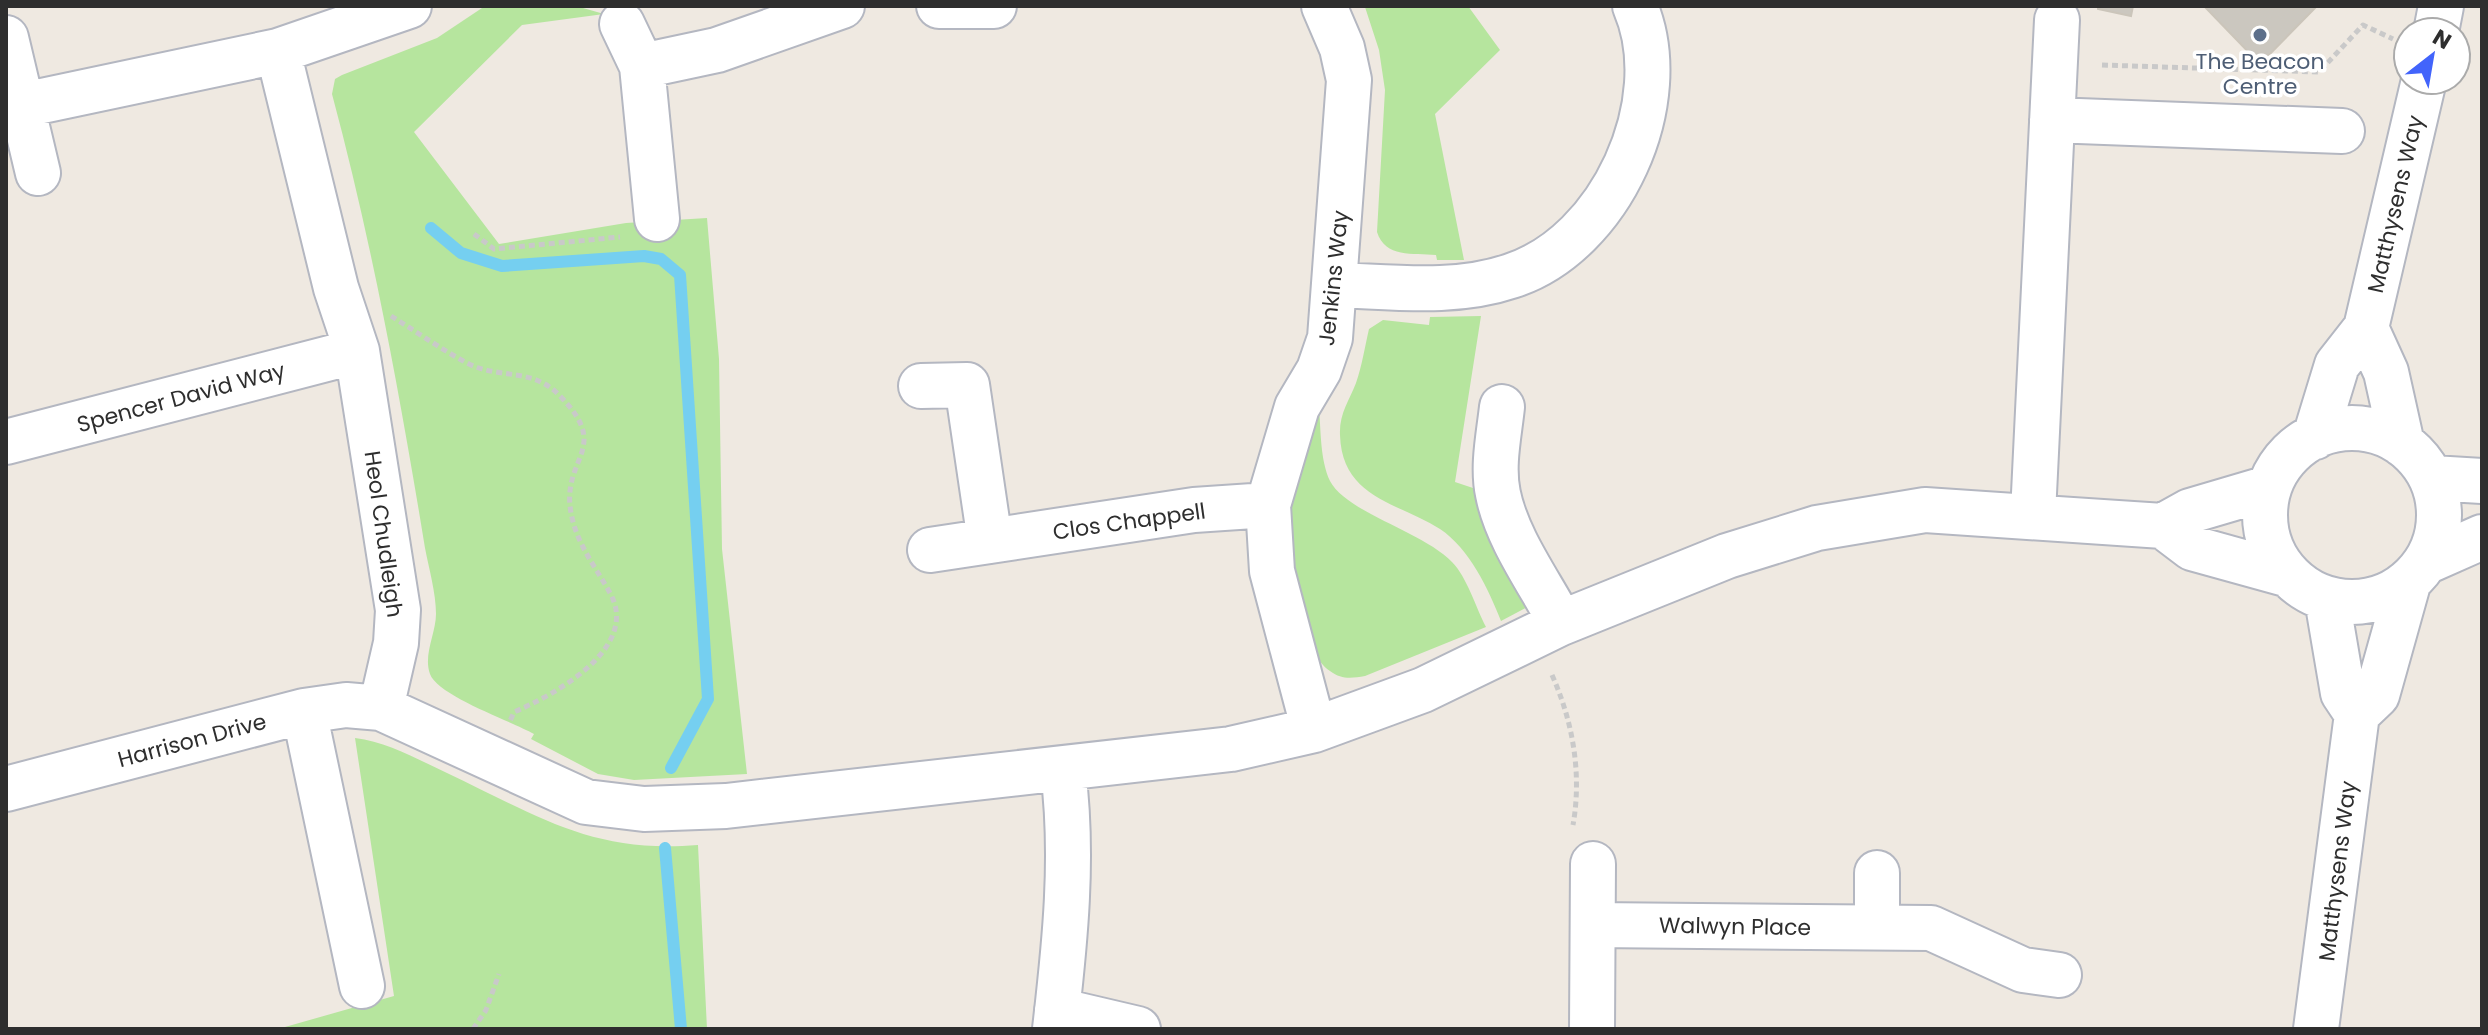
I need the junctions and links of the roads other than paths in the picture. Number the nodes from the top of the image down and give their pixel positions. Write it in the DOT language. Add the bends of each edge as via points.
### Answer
graph roads {
  1 [pos="409,6"];
  2 [pos="842,6"];
  3 [pos="939,6"];
  4 [pos="994,6"];
  5 [pos="1324,6"];
  6 [pos="1635,6"];
  7 [pos="2057,20"];
  8 [pos="622,24"];
  9 [pos="6,38"];
  10 [pos="278,51"];
  11 [pos="642,66"];
  12 [pos="2420,96"];
  13 [pos="23,105"];
  14 [pos="2052,120"];
  15 [pos="2342,131"];
  16 [pos="38,173"];
  17 [pos="657,219"];
  18 [pos="1336,285"];
  19 [pos="2366,328"];
  20 [pos="357,351"];
  21 [pos="921,386"];
  22 [pos="1502,407"];
  23 [pos="2315,437"];
  24 [pos="6,442"];
  25 [pos="2402,444"];
  26 [pos="2432,478"];
  27 [pos="2482,481"];
  28 [pos="2268,488"];
  29 [pos="1268,505"];
  30 [pos="2033,514"];
  31 [pos="2163,526"];
  32 [pos="2482,537"];
  33 [pos="990,541"];
  34 [pos="930,550"];
  35 [pos="2418,572"];
  36 [pos="2286,574"];
  37 [pos="2327,599"];
  38 [pos="1548,631"];
  39 [pos="381,708"];
  40 [pos="304,711"];
  41 [pos="2357,714"];
  42 [pos="1314,730"];
  43 [pos="1063,771"];
  44 [pos="6,789"];
  45 [pos="1593,864"];
  46 [pos="1877,873"];
  47 [pos="1593,925"];
  48 [pos="1877,928"];
  49 [pos="2059,975"];
  50 [pos="362,986"];
  51 [pos="1056,1019"];
  52 [pos="1138,1029"];
  53 [pos="1592,1029"];
  54 [pos="2316,1029"];
  1 -- 10 [label="street"];
  2 -- 11 [label="street" via="717,50"];
  3 -- 4 [label="street"];
  5 -- 18 [label="street, Jenkins Way" via="1349,80"];
  6 -- 18 [label="street" via="1646,30 1650,67 1646,111 1633,151 1580,231 1546,260 1486,283 1446,289"];
  7 -- 14 [label="street"];
  8 -- 11 [label="street"];
  9 -- 13 [label="street"];
  10 -- 13 [label="street"];
  10 -- 20 [label="street, Heol Chudleigh" via="336,288"];
  11 -- 17 [label="street"];
  12 -- 19 [label="street, Matthysens Way"];
  13 -- 16 [label="street"];
  14 -- 15 [label="street"];
  14 -- 30 [label="street"];
  18 -- 29 [label="street, Jenkins Way" via="1330,338 1297,407"];
  19 -- 23 [label="street, Matthysens Way" via="2337,365"];
  19 -- 25 [label="street, Matthysens Way" via="2386,372"];
  20 -- 24 [label="street, Spencer David Way"];
  20 -- 39 [label="street, Heol Chudleigh" via="398,610"];
  21 -- 33 [label="street" via="967,385"];
  22 -- 38 [label="street" via="1498,494"];
  23 -- 25 [label="street, Matthysens Way" via="2359,428"];
  23 -- 28 [label="street, Matthysens Way" via="2283,461"];
  25 -- 26 [label="street, Matthysens Way"];
  26 -- 27 [label="street"];
  26 -- 35 [label="street, Matthysens Way" via="2439,532"];
  28 -- 31 [label="street" via="2190,511"];
  28 -- 36 [label="street, Matthysens Way" via="2264,518 2270,548"];
  29 -- 33 [label="street, Clos Chappell" via="1194,510"];
  29 -- 42 [label="street, Jenkins Way" via="1272,571"];
  30 -- 31 [label="street"];
  30 -- 38 [label="street" via="1925,510 1817,528 1727,556"];
  31 -- 36 [label="street" via="2192,548"];
  32 -- 35 [label="street"];
  33 -- 34 [label="street, Clos Chappell"];
  35 -- 37 [label="street, Matthysens Way" via="2381,599"];
  35 -- 41 [label="street, Matthysens Way" via="2377,695"];
  36 -- 37 [label="street, Matthysens Way"];
  37 -- 41 [label="street" via="2343,693"];
  38 -- 42 [label="street" via="1423,690"];
  39 -- 40 [label="street, Harrison Drive" via="346,705"];
  39 -- 43 [label="street" via="586,802 644,809 726,806"];
  40 -- 44 [label="street, Harrison Drive"];
  40 -- 50 [label="street"];
  41 -- 54 [label="street, Matthysens Way"];
  42 -- 43 [label="street" via="1231,749"];
  43 -- 51 [label="street" via="1069,866"];
  45 -- 47 [label="street"];
  46 -- 48 [label="street"];
  47 -- 48 [label="street, Walwyn Place"];
  47 -- 53 [label="street"];
  48 -- 49 [label="street, Walwyn Place" via="1931,928 2023,970"];
  51 -- 52 [label="street"];
}
